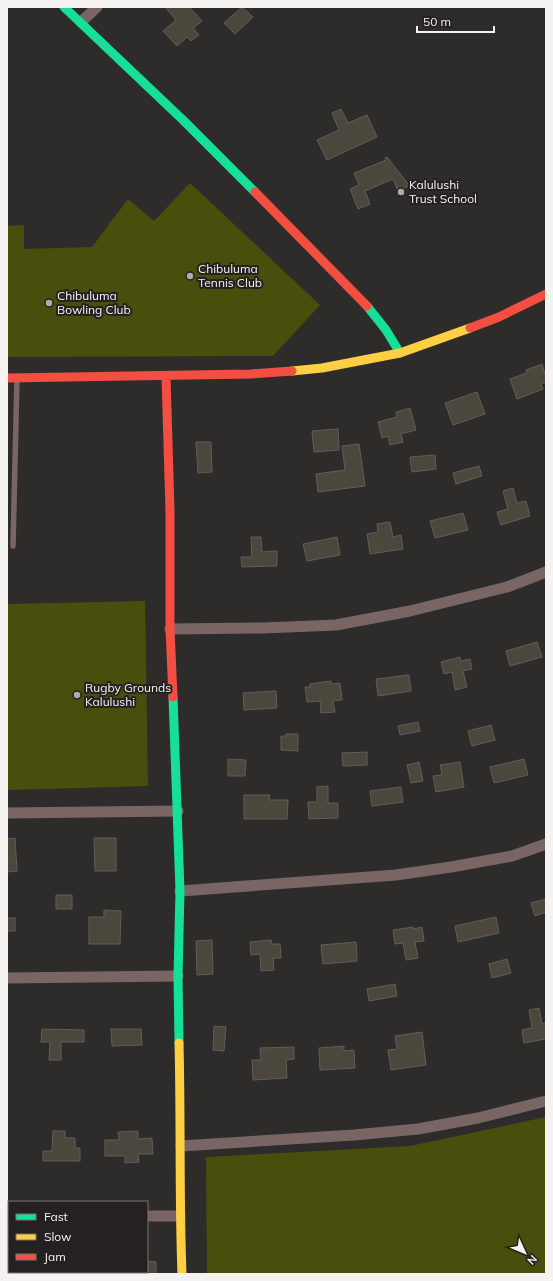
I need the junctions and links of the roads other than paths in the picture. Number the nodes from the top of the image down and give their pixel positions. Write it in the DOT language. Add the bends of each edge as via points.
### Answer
graph roads {
  1 [pos="64,7"];
  2 [pos="97,7"];
  3 [pos="81,22"];
  4 [pos="546,294"];
  5 [pos="400,353"];
  6 [pos="166,376"];
  7 [pos="7,378"];
  8 [pos="17,378"];
  9 [pos="13,546"];
  10 [pos="546,572"];
  11 [pos="170,629"];
  12 [pos="178,811"];
  13 [pos="7,813"];
  14 [pos="546,844"];
  15 [pos="180,891"];
  16 [pos="178,976"];
  17 [pos="7,978"];
  18 [pos="546,1101"];
  19 [pos="181,1146"];
  20 [pos="148,1216"];
  21 [pos="180,1216"];
  22 [pos="182,1274"];
  1 -- 3 [label="street"];
  2 -- 3 [label="street"];
  3 -- 5 [label="street" via="256,192 372,311"];
  4 -- 5 [label="street" via="499,317"];
  5 -- 6 [label="street" via="322,368 251,374"];
  6 -- 8 [label="street"];
  6 -- 11 [label="street"];
  7 -- 8 [label="street"];
  8 -- 9 [label="lane"];
  10 -- 11 [label="street" via="507,587 410,612 336,625"];
  11 -- 12 [label="street"];
  12 -- 13 [label="street"];
  12 -- 15 [label="street"];
  14 -- 15 [label="street" via="512,856 396,875"];
  15 -- 16 [label="street"];
  16 -- 17 [label="street"];
  16 -- 19 [label="street"];
  18 -- 19 [label="street" via="478,1118 418,1129"];
  19 -- 21 [label="street"];
  20 -- 21 [label="street"];
  21 -- 22 [label="street"];
}
